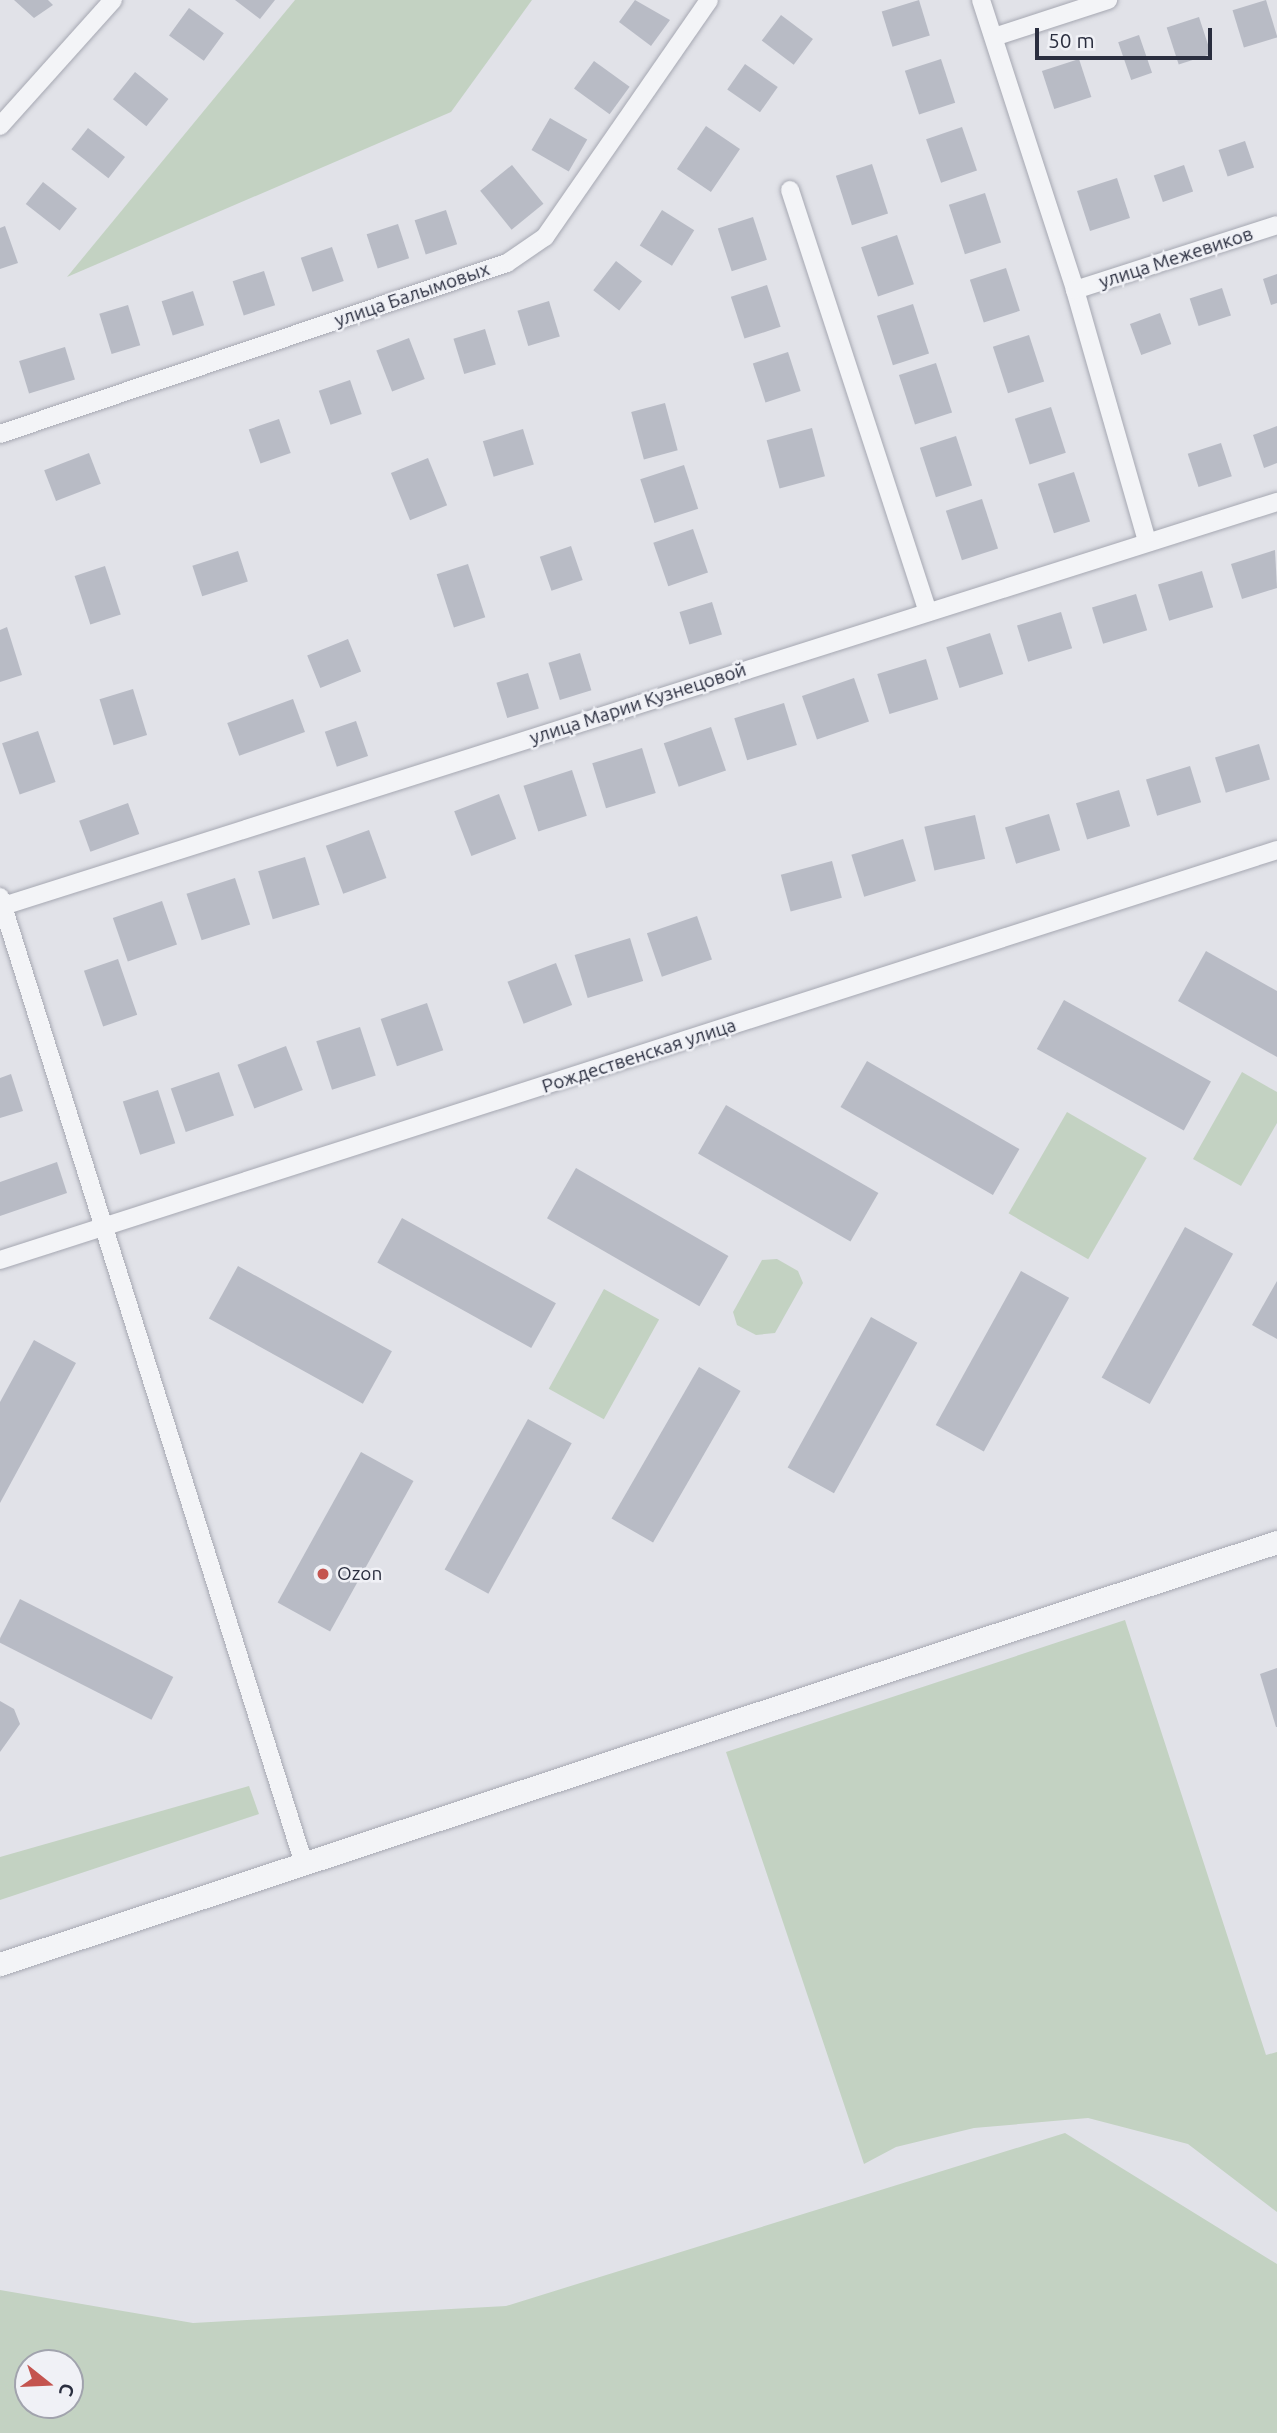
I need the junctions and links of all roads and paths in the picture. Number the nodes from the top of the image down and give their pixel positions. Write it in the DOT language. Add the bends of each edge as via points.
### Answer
graph roads {
  1 [pos="113,0"];
  2 [pos="709,0"];
  3 [pos="981,0"];
  4 [pos="1108,0"];
  5 [pos="993,37"];
  6 [pos="0,126"];
  7 [pos="790,190"];
  8 [pos="1277,226"];
  9 [pos="1075,290"];
  10 [pos="0,434"];
  11 [pos="1277,502"];
  12 [pos="1147,541"];
  13 [pos="928,612"];
  14 [pos="1277,850"];
  15 [pos="1,903"];
  16 [pos="103,1228"];
  17 [pos="0,1260"];
  18 [pos="1277,1542"];
  19 [pos="304,1864"];
  20 [pos="0,1964"];
  1 -- 6 [label="street"];
  2 -- 10 [label="street, улица Балымовых" via="545,237 507,263"];
  3 -- 5 [label="street"];
  4 -- 5 [label="street"];
  5 -- 9 [label="street"];
  7 -- 13 [label="street"];
  8 -- 9 [label="street, улица Межевиков"];
  9 -- 12 [label="street"];
  11 -- 12 [label="street, улица Марии Кузнецовой"];
  12 -- 13 [label="street, улица Марии Кузнецовой"];
  13 -- 15 [label="street, улица Марии Кузнецовой"];
  14 -- 16 [label="street, Рождественская улица"];
  15 -- 16 [label="street"];
  16 -- 17 [label="street, Рождественская улица"];
  16 -- 19 [label="street"];
  18 -- 19 [label="street"];
  19 -- 20 [label="street"];
}
